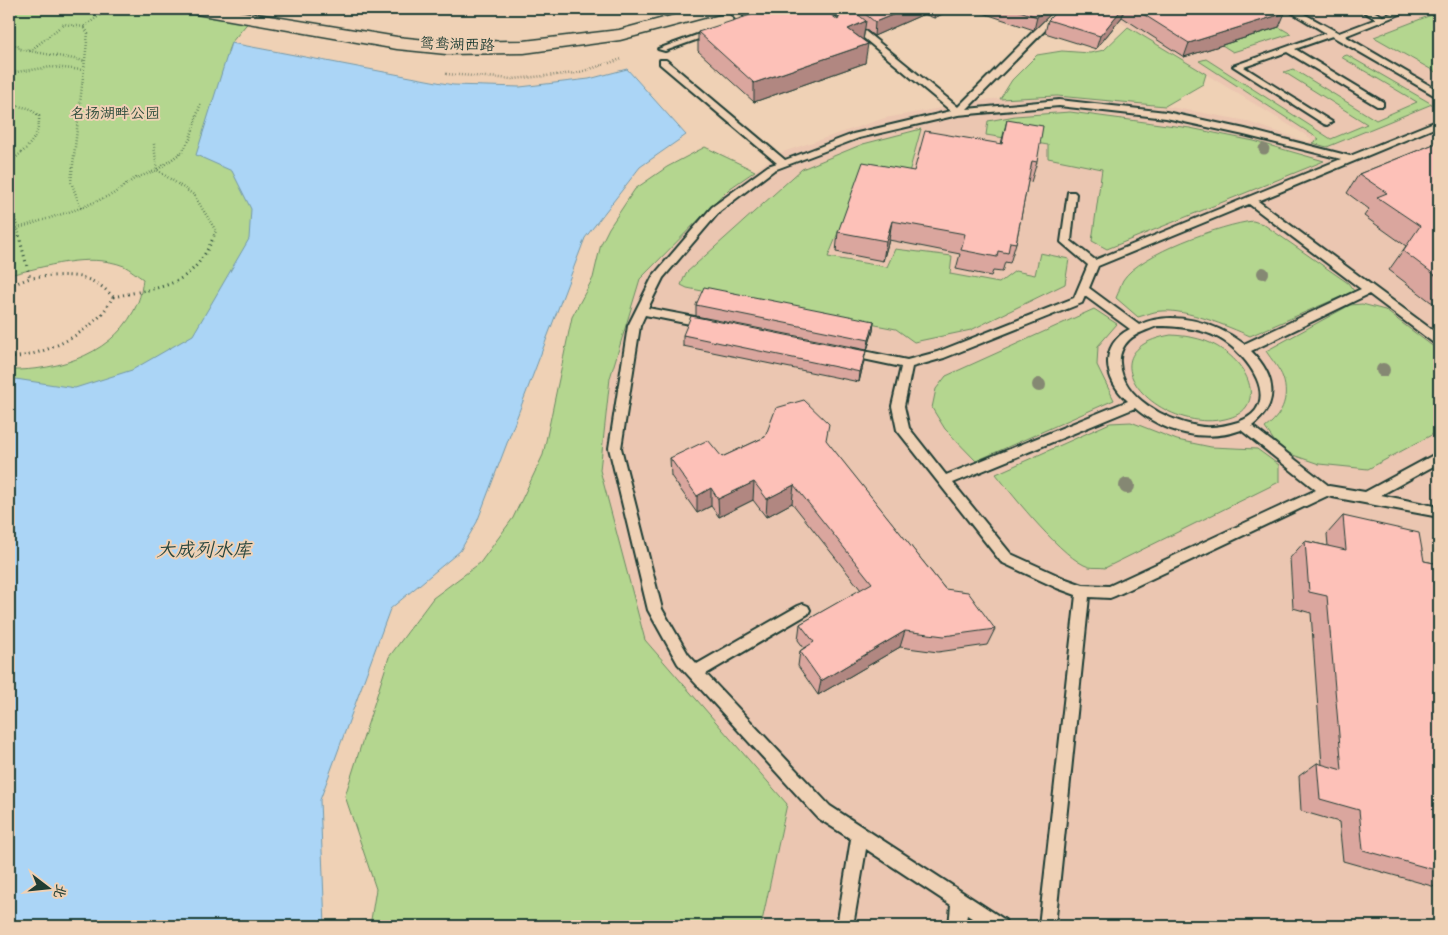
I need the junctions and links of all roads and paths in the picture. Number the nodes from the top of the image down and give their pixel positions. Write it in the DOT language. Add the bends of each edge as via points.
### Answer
graph roads {
  1 [pos="108,9"];
  2 [pos="196,9"];
  3 [pos="270,9"];
  4 [pos="678,9"];
  5 [pos="716,9"];
  6 [pos="732,9"];
  7 [pos="833,9"];
  8 [pos="1062,9"];
  9 [pos="1290,9"];
  10 [pos="1363,9"];
  11 [pos="1409,9"];
  12 [pos="1382,19"];
  13 [pos="753,20"];
  14 [pos="734,25"];
  15 [pos="745,25"];
  16 [pos="84,27"];
  17 [pos="726,28"];
  18 [pos="1336,34"];
  19 [pos="9,44"];
  20 [pos="1287,48"];
  21 [pos="662,49"];
  22 [pos="29,51"];
  23 [pos="85,61"];
  24 [pos="663,62"];
  25 [pos="84,70"];
  26 [pos="9,73"];
  27 [pos="1439,95"];
  28 [pos="201,102"];
  29 [pos="1380,104"];
  30 [pos="9,105"];
  31 [pos="958,112"];
  32 [pos="1327,122"];
  33 [pos="1439,123"];
  34 [pos="154,144"];
  35 [pos="1351,159"];
  36 [pos="9,163"];
  37 [pos="783,163"];
  38 [pos="157,170"];
  39 [pos="9,194"];
  40 [pos="1071,194"];
  41 [pos="1250,200"];
  42 [pos="81,208"];
  43 [pos="19,228"];
  44 [pos="9,232"];
  45 [pos="1094,264"];
  46 [pos="30,278"];
  47 [pos="9,286"];
  48 [pos="1083,289"];
  49 [pos="1370,290"];
  50 [pos="113,297"];
  51 [pos="641,310"];
  52 [pos="717,326"];
  53 [pos="1136,328"];
  54 [pos="1439,341"];
  55 [pos="1244,348"];
  56 [pos="841,350"];
  57 [pos="9,358"];
  58 [pos="908,364"];
  59 [pos="1135,403"];
  60 [pos="1244,426"];
  61 [pos="1439,457"];
  62 [pos="944,481"];
  63 [pos="1326,492"];
  64 [pos="1366,497"];
  65 [pos="1439,512"];
  66 [pos="1083,591"];
  67 [pos="803,610"];
  68 [pos="695,673"];
  69 [pos="860,835"];
  70 [pos="960,902"];
  71 [pos="845,926"];
  72 [pos="957,926"];
  73 [pos="999,926"];
  74 [pos="1047,926"];
  1 -- 16 [label="path"];
  2 -- 5 [label="main road, 鸳鸯湖西路" via="446,48 524,47 620,35"];
  3 -- 4 [label="main road, 鸳鸯湖西路" via="446,36 522,38 627,25"];
  6 -- 15 [label="lane"];
  7 -- 31 [label="lane"];
  8 -- 31 [label="lane"];
  9 -- 18 [label="lane"];
  10 -- 12 [label="lane"];
  11 -- 12 [label="lane"];
  12 -- 18 [label="lane"];
  13 -- 15 [label="lane"];
  14 -- 15 [label="lane"];
  16 -- 22 [label="path" via="64,24"];
  16 -- 23 [label="path" via="88,33"];
  17 -- 21 [label="lane"];
  18 -- 20 [label="lane"];
  18 -- 27 [label="lane"];
  19 -- 22 [label="path"];
  20 -- 29 [label="lane"];
  20 -- 32 [label="lane" via="1237,66"];
  22 -- 23 [label="path"];
  23 -- 25 [label="path"];
  24 -- 37 [label="lane"];
  25 -- 26 [label="path" via="52,67"];
  25 -- 42 [label="path" via="71,182"];
  28 -- 38 [label="path" via="190,139 182,152"];
  30 -- 36 [label="path" via="29,108 39,116 41,126 34,143"];
  31 -- 35 [label="lane" via="1059,103 1166,115"];
  31 -- 37 [label="lane" via="856,136"];
  33 -- 35 [label="lane"];
  34 -- 38 [label="path"];
  35 -- 41 [label="lane"];
  37 -- 51 [label="lane" via="771,168 716,209 658,276"];
  38 -- 42 [label="path"];
  38 -- 50 [label="path" via="194,195 216,231 191,273 172,284"];
  39 -- 43 [label="path"];
  40 -- 45 [label="lane" via="1066,242"];
  41 -- 45 [label="lane"];
  41 -- 49 [label="lane"];
  42 -- 43 [label="path"];
  43 -- 44 [label="path"];
  43 -- 46 [label="path"];
  45 -- 48 [label="lane"];
  46 -- 47 [label="path"];
  46 -- 50 [label="path" via="67,274 94,280 105,285"];
  48 -- 53 [label="lane"];
  48 -- 58 [label="lane" via="1078,300 940,355"];
  49 -- 54 [label="lane"];
  49 -- 55 [label="lane"];
  50 -- 57 [label="path" via="103,314 65,342"];
  51 -- 52 [label="lane"];
  51 -- 68 [label="lane" via="634,326 616,448 655,610 683,659"];
  53 -- 55 [label="lane" via="1155,322 1194,324 1224,335"];
  53 -- 59 [label="lane" via="1120,339 1113,355 1114,373 1124,392"];
  55 -- 60 [label="lane" via="1258,365 1266,382 1267,400 1259,415"];
  56 -- 58 [label="lane"];
  58 -- 62 [label="lane" via="898,406 903,430"];
  59 -- 60 [label="lane" via="1168,424 1195,431 1223,432"];
  59 -- 62 [label="lane"];
  60 -- 63 [label="lane"];
  61 -- 64 [label="lane"];
  62 -- 66 [label="lane" via="1006,558"];
  63 -- 64 [label="lane"];
  63 -- 66 [label="lane" via="1110,592"];
  64 -- 65 [label="lane"];
  66 -- 74 [label="lane"];
  67 -- 68 [label="lane"];
  68 -- 69 [label="lane" via="824,812"];
  69 -- 70 [label="lane"];
  69 -- 71 [label="lane"];
  70 -- 72 [label="lane"];
  70 -- 73 [label="lane"];
}
